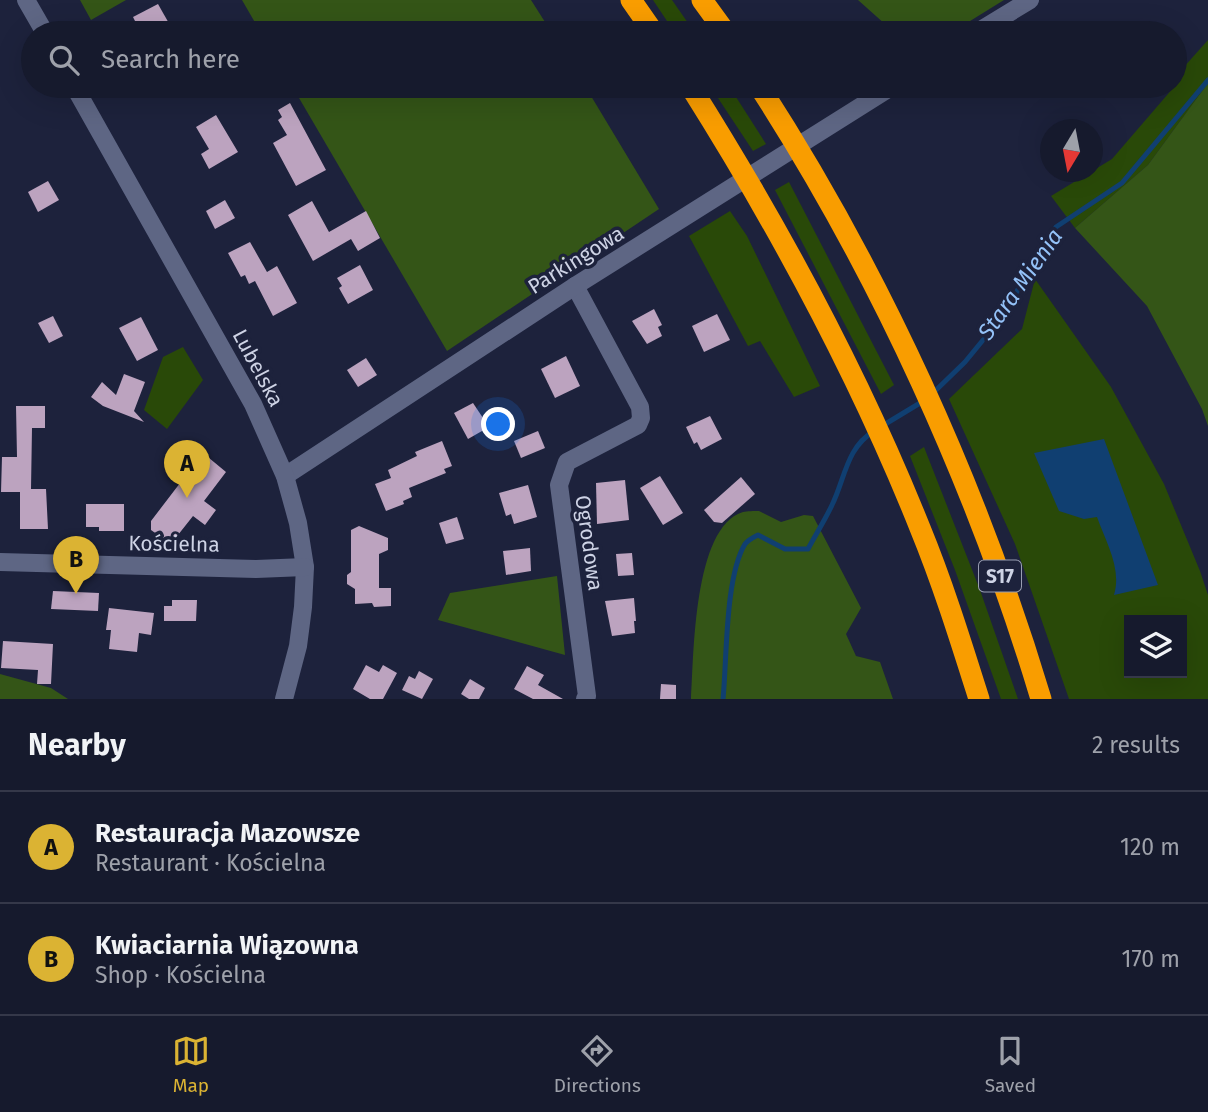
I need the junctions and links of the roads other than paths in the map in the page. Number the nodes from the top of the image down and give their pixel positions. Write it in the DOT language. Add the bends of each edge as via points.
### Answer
graph roads {
  1 [pos="26,0"];
  2 [pos="631,0"];
  3 [pos="702,0"];
  4 [pos="1030,0"];
  5 [pos="38,21"];
  6 [pos="646,21"];
  7 [pos="717,21"];
  8 [pos="996,21"];
  9 [pos="81,98"];
  10 [pos="698,98"];
  11 [pos="767,98"];
  12 [pos="873,98"];
  13 [pos="575,286"];
  14 [pos="285,476"];
  15 [pos="0,562"];
  16 [pos="304,567"];
  17 [pos="289,697"];
  18 [pos="585,699"];
  19 [pos="979,699"];
  20 [pos="1041,699"];
  1 -- 5 [label="street"];
  2 -- 6 [label="highway"];
  3 -- 7 [label="highway"];
  4 -- 8 [label="street"];
  9 -- 14 [label="street, Lubelska" via="247,393"];
  10 -- 19 [label="highway" via="776,226 846,362 933,562"];
  11 -- 20 [label="highway, S17" via="824,194 953,455"];
  12 -- 13 [label="street, Parkingowa"];
  13 -- 14 [label="street, Parkingowa"];
  13 -- 18 [label="street, Ogrodowa" via="640,407 641,418 638,425 567,462 559,485"];
  14 -- 16 [label="street, Lubelska"];
  15 -- 16 [label="street, Kościelna"];
  16 -- 17 [label="street, Lubelska" via="303,607"];
}
